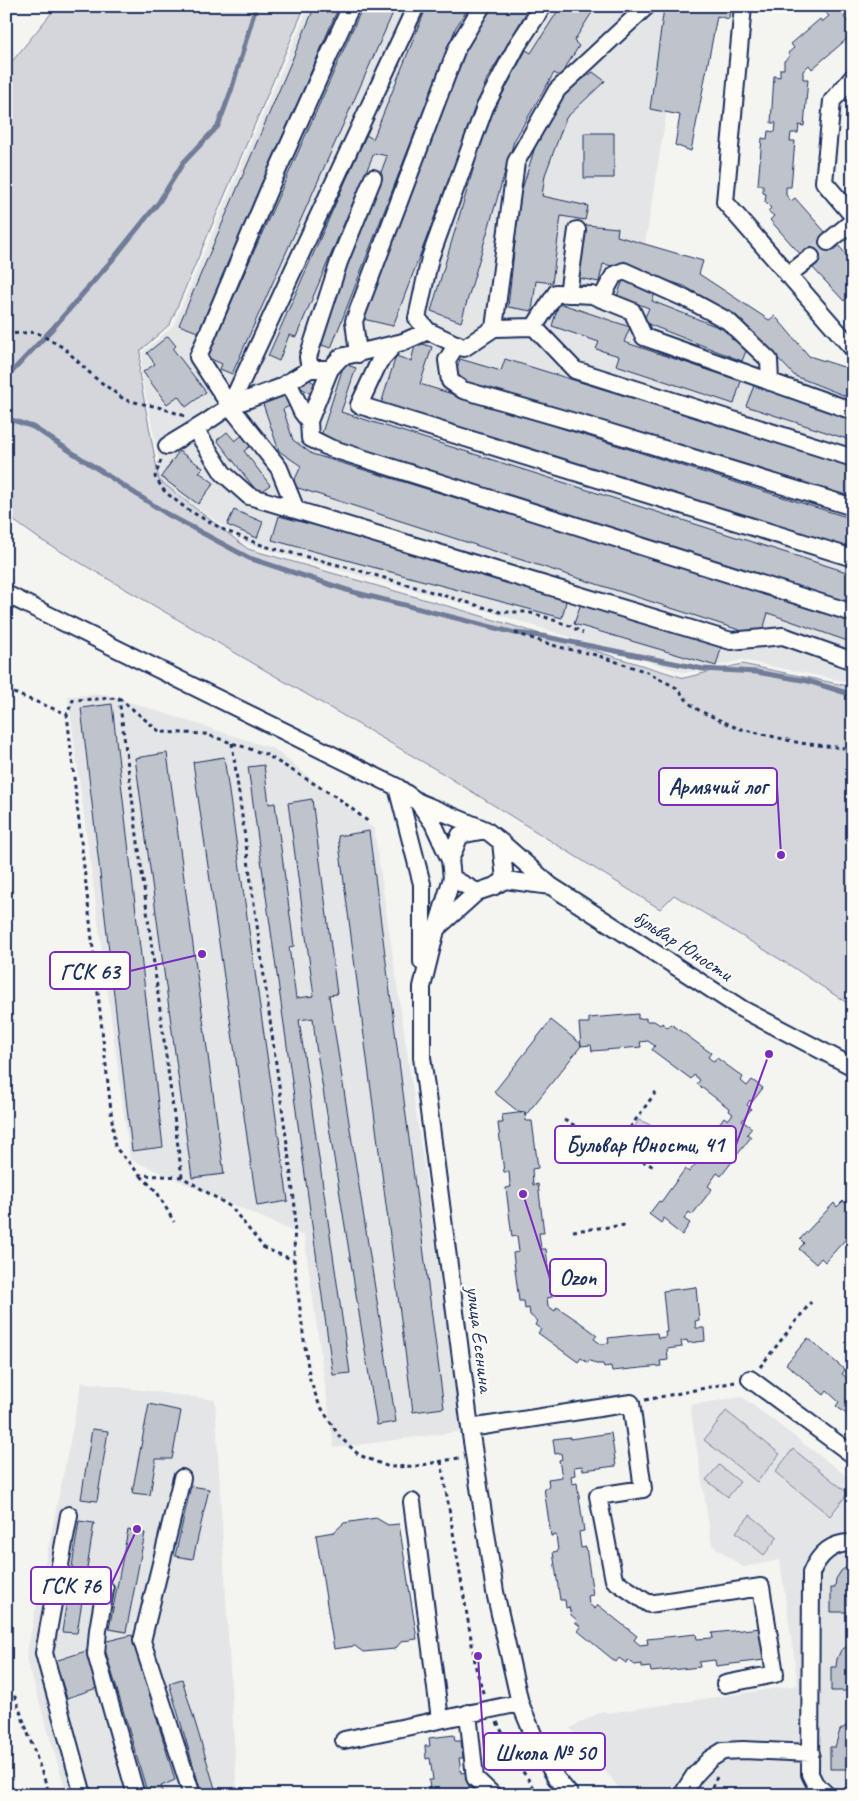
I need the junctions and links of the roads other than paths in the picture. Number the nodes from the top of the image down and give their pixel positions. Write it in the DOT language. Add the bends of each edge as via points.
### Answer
graph roads {
  1 [pos="351,6"];
  2 [pos="416,6"];
  3 [pos="482,6"];
  4 [pos="543,6"];
  5 [pos="648,6"];
  6 [pos="743,6"];
  7 [pos="853,77"];
  8 [pos="373,178"];
  9 [pos="853,216"];
  10 [pos="853,221"];
  11 [pos="577,230"];
  12 [pos="828,242"];
  13 [pos="811,257"];
  14 [pos="788,275"];
  15 [pos="568,294"];
  16 [pos="601,298"];
  17 [pos="534,327"];
  18 [pos="494,328"];
  19 [pos="428,330"];
  20 [pos="394,344"];
  21 [pos="457,344"];
  22 [pos="853,349"];
  23 [pos="358,354"];
  24 [pos="310,369"];
  25 [pos="330,369"];
  26 [pos="288,382"];
  27 [pos="770,382"];
  28 [pos="230,406"];
  29 [pos="853,411"];
  30 [pos="309,421"];
  31 [pos="195,429"];
  32 [pos="167,446"];
  33 [pos="853,458"];
  34 [pos="853,507"];
  35 [pos="296,510"];
  36 [pos="853,558"];
  37 [pos="6,594"];
  38 [pos="853,613"];
  39 [pos="853,662"];
  40 [pos="397,787"];
  41 [pos="418,802"];
  42 [pos="486,830"];
  43 [pos="501,842"];
  44 [pos="450,860"];
  45 [pos="452,878"];
  46 [pos="505,880"];
  47 [pos="552,886"];
  48 [pos="477,892"];
  49 [pos="436,930"];
  50 [pos="422,987"];
  51 [pos="853,1067"];
  52 [pos="750,1379"];
  53 [pos="470,1428"];
  54 [pos="853,1455"];
  55 [pos="182,1478"];
  56 [pos="412,1502"];
  57 [pos="69,1515"];
  58 [pos="853,1543"];
  59 [pos="105,1589"];
  60 [pos="726,1684"];
  61 [pos="520,1703"];
  62 [pos="468,1713"];
  63 [pos="440,1719"];
  64 [pos="344,1740"];
  65 [pos="812,1753"];
  66 [pos="83,1795"];
  67 [pos="136,1795"];
  68 [pos="192,1795"];
  69 [pos="493,1795"];
  70 [pos="570,1795"];
  71 [pos="682,1795"];
  72 [pos="827,1795"];
  1 -- 28 [label="street" via="198,357"];
  2 -- 28 [label="street"];
  3 -- 23 [label="street" via="457,48 354,321"];
  4 -- 19 [label="street" via="518,44 485,107 430,258 417,318"];
  5 -- 18 [label="street" via="557,90 516,162"];
  6 -- 14 [label="street" via="725,202"];
  7 -- 9 [label="street" via="832,101 824,182"];
  8 -- 24 [label="street" via="338,262 308,357"];
  10 -- 12 [label="street"];
  11 -- 15 [label="street"];
  13 -- 14 [label="street"];
  14 -- 22 [label="street"];
  15 -- 16 [label="street"];
  15 -- 17 [label="street" via="556,293"];
  16 -- 27 [label="street" via="632,311 644,337"];
  16 -- 27 [label="street" via="614,275 624,271 693,302 728,321 769,360"];
  17 -- 18 [label="street"];
  17 -- 33 [label="street" via="575,370"];
  18 -- 21 [label="street" via="464,348"];
  19 -- 20 [label="street"];
  19 -- 21 [label="street"];
  20 -- 23 [label="street"];
  20 -- 36 [label="street" via="379,362 359,405"];
  21 -- 34 [label="street" via="447,360 450,381 463,390"];
  23 -- 25 [label="street" via="342,357"];
  24 -- 25 [label="street"];
  24 -- 26 [label="street"];
  25 -- 30 [label="street"];
  26 -- 28 [label="street"];
  26 -- 30 [label="street"];
  27 -- 29 [label="street"];
  28 -- 31 [label="street"];
  28 -- 35 [label="street" via="280,468"];
  30 -- 38 [label="street" via="310,438 330,448"];
  31 -- 32 [label="street"];
  31 -- 35 [label="street" via="224,473 249,496"];
  35 -- 39 [label="street" via="732,640 783,636"];
  37 -- 40 [label="street"];
  40 -- 41 [label="street"];
  40 -- 50 [label="street" via="422,884"];
  41 -- 42 [label="street"];
  41 -- 44 [label="street" via="433,823"];
  42 -- 43 [label="street"];
  42 -- 44 [label="street" via="460,835"];
  43 -- 46 [label="street"];
  43 -- 47 [label="street, бульвар Юности"];
  44 -- 45 [label="street"];
  45 -- 48 [label="street"];
  45 -- 49 [label="street, улица Есенина"];
  46 -- 47 [label="street"];
  46 -- 48 [label="street"];
  47 -- 51 [label="street, бульвар Юности" via="742,1009"];
  48 -- 49 [label="street"];
  49 -- 50 [label="street, улица Есенина"];
  50 -- 53 [label="street, улица Есенина" via="422,1056"];
  52 -- 54 [label="street"];
  53 -- 60 [label="street" via="631,1403 643,1489 598,1496 614,1580 649,1604 761,1586 776,1674"];
  53 -- 61 [label="street, улица Есенина" via="495,1592"];
  55 -- 68 [label="street" via="142,1640"];
  56 -- 63 [label="street"];
  57 -- 66 [label="street" via="44,1653"];
  58 -- 65 [label="street" via="832,1547 816,1561 812,1573"];
  59 -- 67 [label="street" via="96,1654"];
  61 -- 62 [label="street"];
  61 -- 70 [label="street, улица Есенина" via="538,1746"];
  62 -- 63 [label="street"];
  62 -- 69 [label="street" via="475,1778"];
  63 -- 64 [label="street"];
  65 -- 71 [label="street" via="723,1750 694,1776"];
  65 -- 72 [label="street" via="810,1774"];
}
